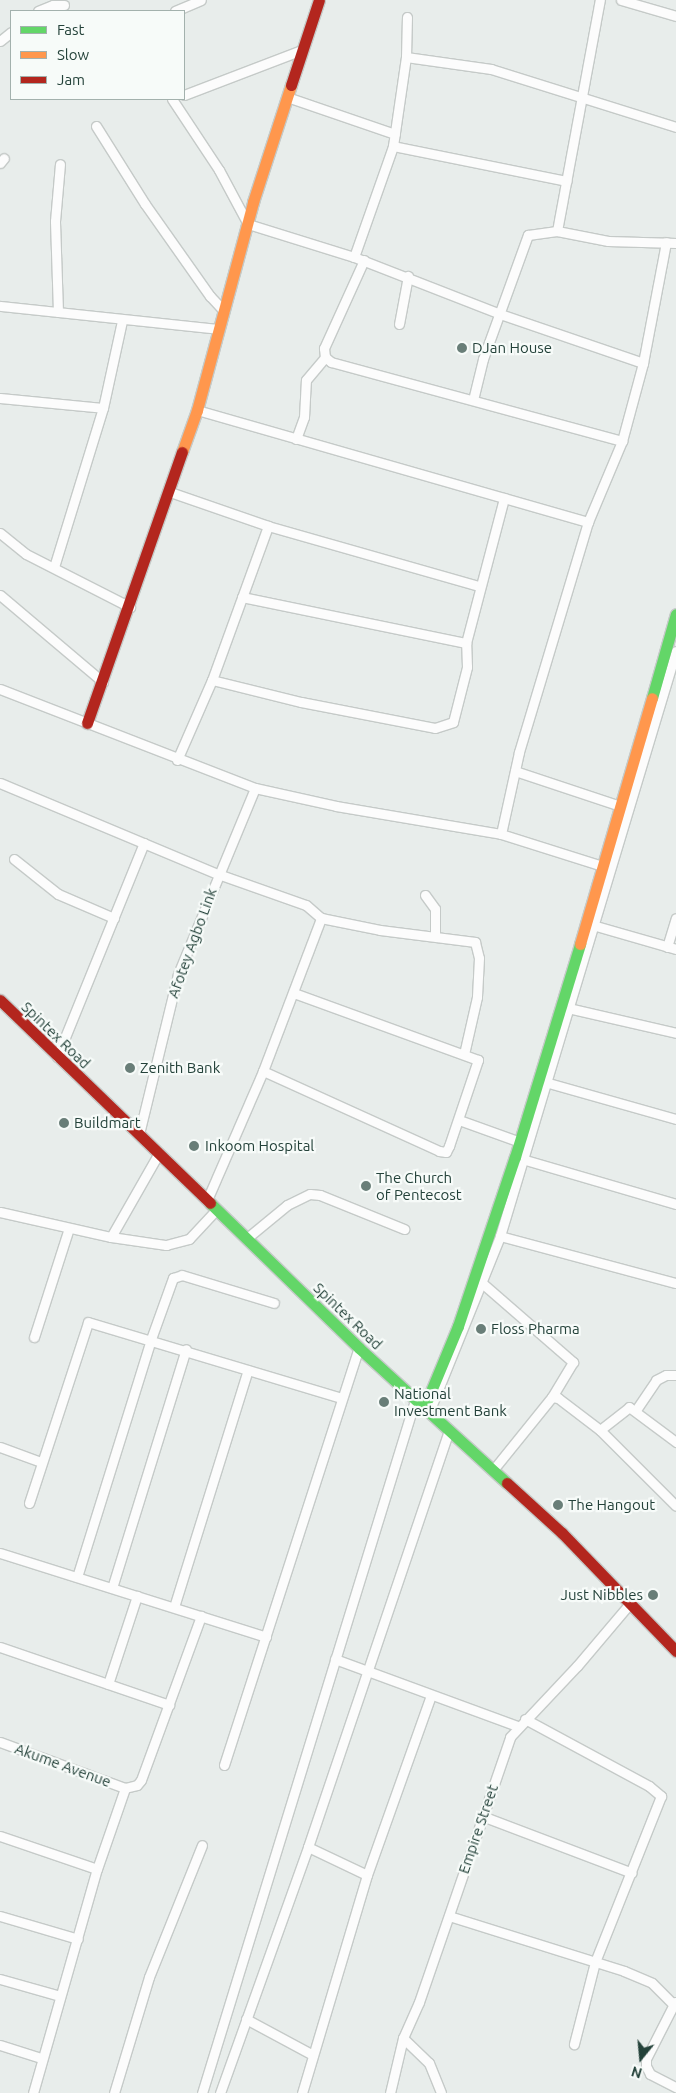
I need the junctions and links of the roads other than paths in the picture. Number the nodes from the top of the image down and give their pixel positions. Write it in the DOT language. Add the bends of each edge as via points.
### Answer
graph roads {
  1 [pos="201,0"];
  2 [pos="319,0"];
  3 [pos="600,0"];
  4 [pos="621,0"];
  5 [pos="64,5"];
  6 [pos="40,10"];
  7 [pos="177,10"];
  8 [pos="676,16"];
  9 [pos="407,18"];
  10 [pos="10,33"];
  11 [pos="0,41"];
  12 [pos="302,50"];
  13 [pos="406,57"];
  14 [pos="185,94"];
  15 [pos="288,97"];
  16 [pos="583,97"];
  17 [pos="173,100"];
  18 [pos="96,126"];
  19 [pos="676,127"];
  20 [pos="395,134"];
  21 [pos="393,146"];
  22 [pos="60,164"];
  23 [pos="567,180"];
  24 [pos="248,224"];
  25 [pos="557,231"];
  26 [pos="666,242"];
  27 [pos="676,243"];
  28 [pos="354,257"];
  29 [pos="364,260"];
  30 [pos="408,276"];
  31 [pos="0,306"];
  32 [pos="224,311"];
  33 [pos="58,312"];
  34 [pos="500,314"];
  35 [pos="122,321"];
  36 [pos="399,324"];
  37 [pos="218,330"];
  38 [pos="325,357"];
  39 [pos="643,363"];
  40 [pos="0,398"];
  41 [pos="473,400"];
  42 [pos="103,408"];
  43 [pos="197,410"];
  44 [pos="296,439"];
  45 [pos="622,441"];
  46 [pos="170,492"];
  47 [pos="504,498"];
  48 [pos="588,522"];
  49 [pos="268,526"];
  50 [pos="0,533"];
  51 [pos="54,567"];
  52 [pos="479,586"];
  53 [pos="0,595"];
  54 [pos="242,597"];
  55 [pos="130,607"];
  56 [pos="676,614"];
  57 [pos="466,643"];
  58 [pos="676,651"];
  59 [pos="212,680"];
  60 [pos="103,682"];
  61 [pos="0,689"];
  62 [pos="87,723"];
  63 [pos="177,760"];
  64 [pos="515,771"];
  65 [pos="0,783"];
  66 [pos="255,788"];
  67 [pos="620,806"];
  68 [pos="501,834"];
  69 [pos="144,843"];
  70 [pos="14,859"];
  71 [pos="608,868"];
  72 [pos="218,874"];
  73 [pos="425,895"];
  74 [pos="114,918"];
  75 [pos="321,918"];
  76 [pos="676,918"];
  77 [pos="590,924"];
  78 [pos="435,936"];
  79 [pos="672,948"];
  80 [pos="294,993"];
  81 [pos="0,1000"];
  82 [pos="568,1008"];
  83 [pos="676,1033"];
  84 [pos="464,1054"];
  85 [pos="57,1057"];
  86 [pos="263,1071"];
  87 [pos="545,1082"];
  88 [pos="676,1119"];
  89 [pos="459,1120"];
  90 [pos="139,1134"];
  91 [pos="520,1142"];
  92 [pos="159,1152"];
  93 [pos="522,1159"];
  94 [pos="207,1200"];
  95 [pos="676,1204"];
  96 [pos="217,1209"];
  97 [pos="0,1212"];
  98 [pos="69,1228"];
  99 [pos="404,1229"];
  100 [pos="500,1236"];
  101 [pos="111,1237"];
  102 [pos="247,1238"];
  103 [pos="482,1283"];
  104 [pos="676,1283"];
  105 [pos="274,1303"];
  106 [pos="34,1337"];
  107 [pos="151,1338"];
  108 [pos="359,1348"];
  109 [pos="186,1349"];
  110 [pos="248,1370"];
  111 [pos="676,1375"];
  112 [pos="552,1397"];
  113 [pos="341,1398"];
  114 [pos="423,1407"];
  115 [pos="636,1410"];
  116 [pos="449,1430"];
  117 [pos="600,1430"];
  118 [pos="676,1442"];
  119 [pos="0,1447"];
  120 [pos="41,1462"];
  121 [pos="493,1470"];
  122 [pos="29,1503"];
  123 [pos="676,1506"];
  124 [pos="0,1553"];
  125 [pos="77,1577"];
  126 [pos="112,1588"];
  127 [pos="137,1596"];
  128 [pos="631,1602"];
  129 [pos="174,1607"];
  130 [pos="201,1616"];
  131 [pos="266,1637"];
  132 [pos="0,1647"];
  133 [pos="676,1651"];
  134 [pos="335,1659"];
  135 [pos="367,1671"];
  136 [pos="108,1684"];
  137 [pos="431,1695"];
  138 [pos="169,1705"];
  139 [pos="525,1719"];
  140 [pos="517,1726"];
  141 [pos="0,1742"];
  142 [pos="224,1765"];
  143 [pos="125,1788"];
  144 [pos="482,1816"];
  145 [pos="0,1836"];
  146 [pos="202,1845"];
  147 [pos="308,1847"];
  148 [pos="97,1869"];
  149 [pos="632,1873"];
  150 [pos="367,1874"];
  151 [pos="0,1916"];
  152 [pos="449,1916"];
  153 [pos="78,1939"];
  154 [pos="595,1962"];
  155 [pos="0,1979"];
  156 [pos="60,1996"];
  157 [pos="674,2003"];
  158 [pos="246,2019"];
  159 [pos="403,2038"];
  160 [pos="574,2044"];
  161 [pos="0,2045"];
  162 [pos="313,2055"];
  163 [pos="41,2058"];
  164 [pos="676,2087"];
  165 [pos="33,2093"];
  166 [pos="114,2093"];
  167 [pos="202,2093"];
  168 [pos="220,2093"];
  169 [pos="302,2093"];
  170 [pos="390,2093"];
  171 [pos="441,2093"];
  1 -- 7 [label="street"];
  2 -- 12 [label="street"];
  3 -- 16 [label="street"];
  4 -- 8 [label="street"];
  5 -- 6 [label="street"];
  9 -- 13 [label="street"];
  10 -- 11 [label="street"];
  12 -- 14 [label="street"];
  12 -- 15 [label="street"];
  13 -- 16 [label="street" via="491,69"];
  13 -- 20 [label="street"];
  15 -- 20 [label="street"];
  15 -- 24 [label="street"];
  16 -- 19 [label="street"];
  16 -- 23 [label="street"];
  17 -- 24 [label="street" via="219,170"];
  18 -- 32 [label="street" via="151,211"];
  20 -- 21 [label="street"];
  21 -- 23 [label="street"];
  21 -- 28 [label="street"];
  22 -- 33 [label="street" via="55,221"];
  23 -- 25 [label="street"];
  24 -- 28 [label="street"];
  24 -- 32 [label="street"];
  25 -- 26 [label="street" via="608,241"];
  25 -- 34 [label="street" via="535,233 525,240"];
  26 -- 27 [label="street"];
  26 -- 39 [label="street"];
  28 -- 29 [label="street"];
  29 -- 30 [label="street"];
  29 -- 38 [label="street" via="324,348"];
  30 -- 34 [label="street"];
  30 -- 36 [label="street"];
  31 -- 33 [label="street"];
  32 -- 37 [label="street"];
  33 -- 35 [label="street"];
  34 -- 39 [label="street"];
  34 -- 41 [label="street"];
  35 -- 37 [label="street"];
  35 -- 42 [label="street"];
  37 -- 43 [label="street"];
  38 -- 41 [label="street" via="331,362"];
  38 -- 44 [label="street" via="306,380 304,417"];
  39 -- 45 [label="street"];
  40 -- 42 [label="street"];
  41 -- 45 [label="street"];
  42 -- 51 [label="street"];
  43 -- 44 [label="street"];
  43 -- 46 [label="street"];
  44 -- 47 [label="street"];
  45 -- 48 [label="street"];
  46 -- 49 [label="street"];
  46 -- 55 [label="street"];
  47 -- 48 [label="street"];
  47 -- 52 [label="street"];
  48 -- 64 [label="street"];
  49 -- 52 [label="street"];
  49 -- 54 [label="street"];
  50 -- 51 [label="street" via="26,554"];
  51 -- 55 [label="street"];
  52 -- 57 [label="street"];
  53 -- 60 [label="street"];
  54 -- 57 [label="street"];
  54 -- 59 [label="street"];
  55 -- 60 [label="street"];
  56 -- 67 [label="street"];
  57 -- 59 [label="street" via="466,667 456,714 453,722 438,728 301,702"];
  58 -- 71 [label="street"];
  59 -- 63 [label="street"];
  60 -- 62 [label="street"];
  61 -- 62 [label="street"];
  62 -- 63 [label="street"];
  63 -- 66 [label="street"];
  64 -- 67 [label="street"];
  64 -- 68 [label="street"];
  65 -- 69 [label="street"];
  66 -- 68 [label="street" via="336,806"];
  66 -- 72 [label="street, Afotey Agbo Link"];
  67 -- 71 [label="street"];
  68 -- 71 [label="street"];
  69 -- 72 [label="street"];
  69 -- 74 [label="street"];
  70 -- 74 [label="street" via="58,894"];
  71 -- 77 [label="street"];
  72 -- 75 [label="street" via="306,905"];
  72 -- 90 [label="street, Afotey Agbo Link" via="178,974"];
  73 -- 78 [label="street" via="435,910"];
  74 -- 85 [label="street"];
  75 -- 78 [label="street"];
  75 -- 80 [label="street"];
  76 -- 79 [label="street"];
  77 -- 79 [label="street"];
  77 -- 82 [label="street"];
  77 -- 91 [label="street"];
  78 -- 84 [label="street" via="471,940 478,945 478,997"];
  80 -- 84 [label="street"];
  80 -- 86 [label="street"];
  81 -- 85 [label="street, Spintex Road"];
  82 -- 83 [label="street"];
  82 -- 87 [label="street"];
  84 -- 89 [label="street" via="475,1058 479,1064"];
  85 -- 90 [label="street, Spintex Road"];
  86 -- 89 [label="street" via="444,1152"];
  86 -- 94 [label="street"];
  87 -- 88 [label="street"];
  87 -- 93 [label="street"];
  89 -- 91 [label="street"];
  90 -- 92 [label="street, Spintex Road"];
  91 -- 114 [label="street" via="476,1274"];
  92 -- 94 [label="street, Spintex Road"];
  92 -- 101 [label="street"];
  93 -- 95 [label="street"];
  93 -- 100 [label="street"];
  94 -- 96 [label="street, Spintex Road"];
  96 -- 101 [label="street" via="189,1238 178,1244"];
  96 -- 102 [label="street, Spintex Road"];
  97 -- 98 [label="street"];
  98 -- 101 [label="street"];
  98 -- 106 [label="street"];
  99 -- 102 [label="street" via="320,1195 310,1194 287,1205"];
  100 -- 103 [label="street"];
  100 -- 104 [label="street"];
  102 -- 108 [label="street, Spintex Road"];
  103 -- 112 [label="street" via="573,1362"];
  103 -- 114 [label="street"];
  105 -- 107 [label="street" via="177,1275 172,1280"];
  107 -- 109 [label="street"];
  107 -- 120 [label="street" via="88,1322"];
  107 -- 125 [label="street"];
  108 -- 113 [label="street"];
  108 -- 114 [label="street, Spintex Road"];
  109 -- 110 [label="street"];
  109 -- 126 [label="street"];
  110 -- 113 [label="street"];
  110 -- 129 [label="street"];
  111 -- 115 [label="street" via="656,1380"];
  112 -- 117 [label="street" via="567,1402"];
  112 -- 121 [label="street"];
  113 -- 131 [label="street"];
  114 -- 116 [label="street, Spintex Road"];
  114 -- 134 [label="street"];
  115 -- 117 [label="street" via="629,1407"];
  115 -- 118 [label="street"];
  116 -- 121 [label="street, Spintex Road"];
  116 -- 135 [label="street"];
  117 -- 123 [label="street"];
  119 -- 120 [label="street"];
  120 -- 122 [label="street"];
  121 -- 128 [label="street, Spintex Road"];
  124 -- 125 [label="street"];
  125 -- 126 [label="street"];
  126 -- 127 [label="street"];
  127 -- 129 [label="street"];
  127 -- 136 [label="street"];
  128 -- 133 [label="street, Spintex Road"];
  128 -- 139 [label="street, Empire Street" via="577,1666"];
  129 -- 130 [label="street"];
  130 -- 131 [label="street"];
  130 -- 138 [label="street"];
  131 -- 142 [label="street"];
  132 -- 136 [label="street"];
  134 -- 135 [label="street"];
  134 -- 167 [label="street"];
  135 -- 137 [label="street"];
  135 -- 147 [label="street"];
  136 -- 138 [label="street"];
  137 -- 140 [label="street"];
  137 -- 150 [label="street"];
  138 -- 143 [label="street" via="142,1780"];
  139 -- 140 [label="street, Empire Street"];
  139 -- 149 [label="street" via="649,1786 661,1796"];
  140 -- 144 [label="street, Empire Street" via="510,1737"];
  141 -- 143 [label="street, Akume Avenue"];
  143 -- 148 [label="street"];
  144 -- 149 [label="street"];
  144 -- 152 [label="street, Empire Street"];
  145 -- 148 [label="street"];
  146 -- 166 [label="street" via="149,1978"];
  147 -- 150 [label="street"];
  147 -- 158 [label="street"];
  148 -- 153 [label="street"];
  149 -- 154 [label="street"];
  150 -- 162 [label="street"];
  151 -- 153 [label="street"];
  152 -- 154 [label="street"];
  152 -- 159 [label="street, Empire Street"];
  153 -- 156 [label="street"];
  154 -- 157 [label="street" via="652,1983"];
  154 -- 160 [label="street"];
  155 -- 156 [label="street"];
  156 -- 163 [label="street"];
  157 -- 164 [label="street" via="646,2059 646,2066 650,2074"];
  158 -- 162 [label="street"];
  158 -- 168 [label="street"];
  159 -- 170 [label="street, Empire Street"];
  159 -- 171 [label="street" via="429,2062"];
  161 -- 163 [label="street"];
  162 -- 169 [label="street"];
  163 -- 165 [label="street"];
}
